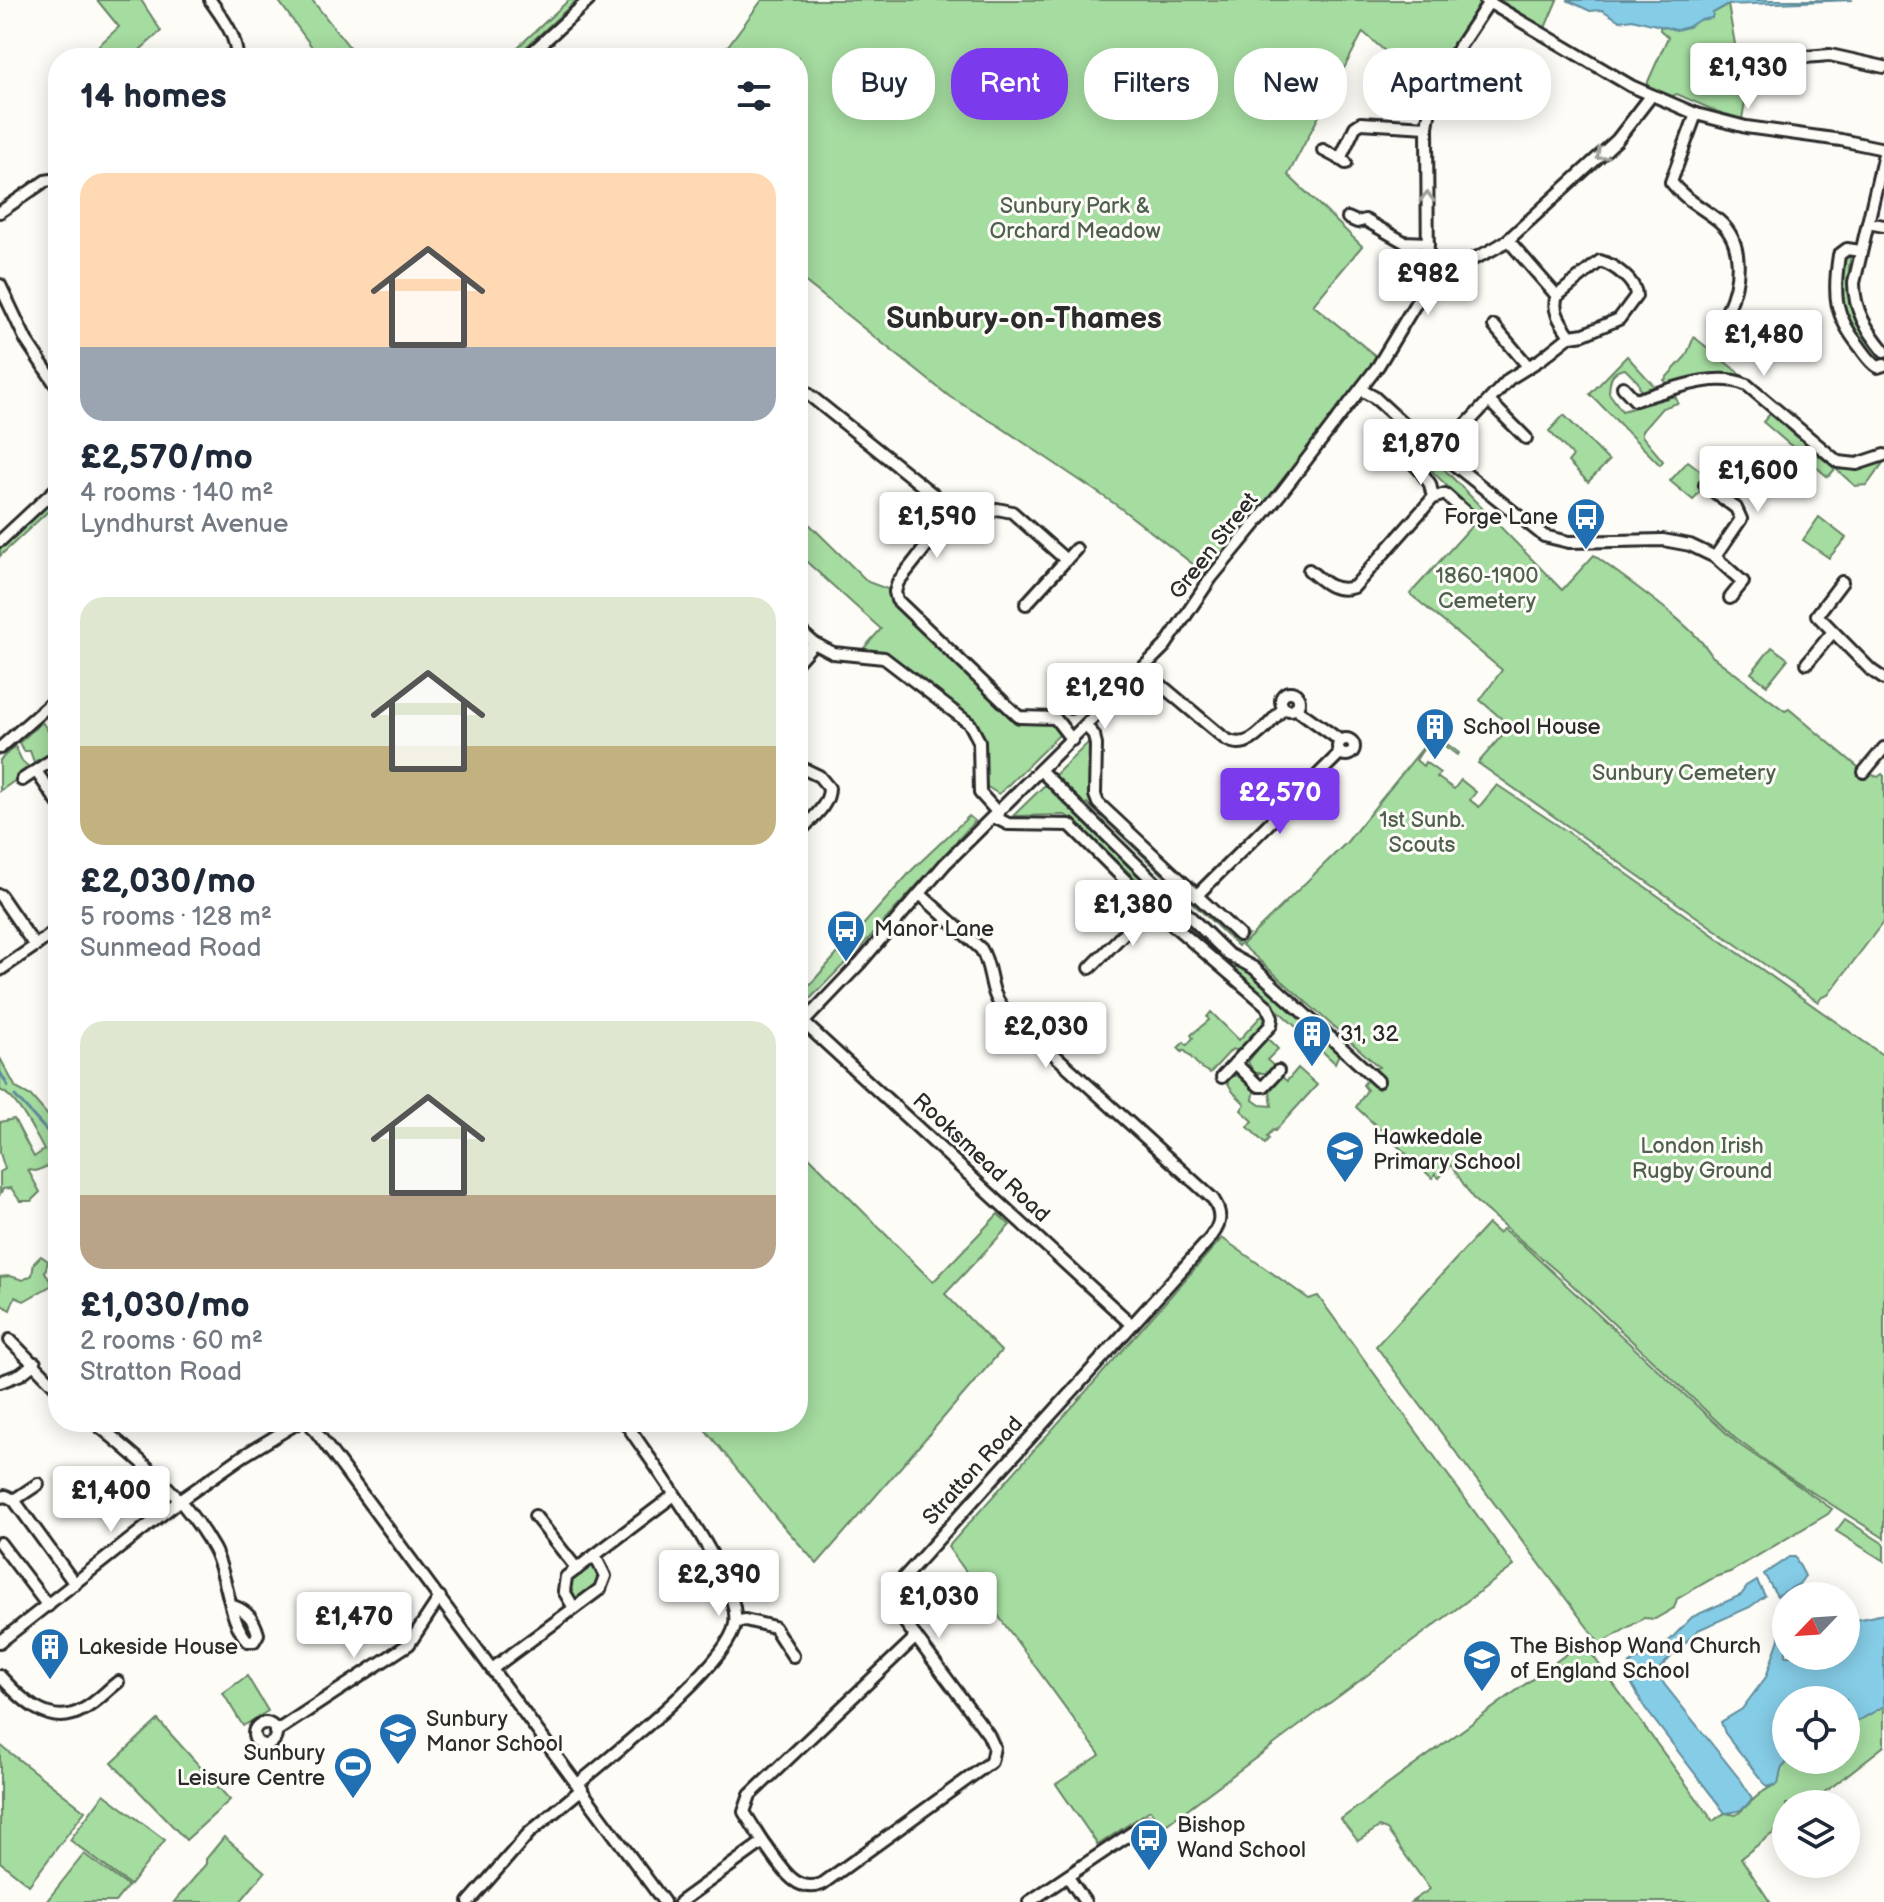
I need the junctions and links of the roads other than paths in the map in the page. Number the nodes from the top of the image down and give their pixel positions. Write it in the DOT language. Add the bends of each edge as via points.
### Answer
graph roads {
  1 [pos="210,0"];
  2 [pos="589,0"];
  3 [pos="1487,1"];
  4 [pos="237,48"];
  5 [pos="537,48"];
  6 [pos="1758,58"];
  7 [pos="1884,67"];
  8 [pos="1651,96"];
  9 [pos="1696,114"];
  10 [pos="1427,127"];
  11 [pos="1323,150"];
  12 [pos="1884,151"];
  13 [pos="48,181"];
  14 [pos="0,212"];
  15 [pos="1348,218"];
  16 [pos="1868,223"];
  17 [pos="1884,226"];
  18 [pos="1508,240"];
  19 [pos="1428,243"];
  20 [pos="1860,251"];
  21 [pos="1428,275"];
  22 [pos="0,285"];
  23 [pos="1557,296"];
  24 [pos="1728,309"];
  25 [pos="1494,326"];
  26 [pos="1570,336"];
  27 [pos="1884,351"];
  28 [pos="1884,365"];
  29 [pos="1528,366"];
  30 [pos="48,373"];
  31 [pos="1623,387"];
  32 [pos="1361,390"];
  33 [pos="808,394"];
  34 [pos="1489,401"];
  35 [pos="1526,438"];
  36 [pos="1401,452"];
  37 [pos="1438,452"];
  38 [pos="1884,455"];
  39 [pos="1420,470"];
  40 [pos="1705,485"];
  41 [pos="48,496"];
  42 [pos="1433,498"];
  43 [pos="948,512"];
  44 [pos="1472,518"];
  45 [pos="0,541"];
  46 [pos="1076,549"];
  47 [pos="1715,557"];
  48 [pos="1066,560"];
  49 [pos="1309,570"];
  50 [pos="1842,582"];
  51 [pos="1024,587"];
  52 [pos="1034,595"];
  53 [pos="1730,598"];
  54 [pos="1026,604"];
  55 [pos="1832,633"];
  56 [pos="808,638"];
  57 [pos="814,643"];
  58 [pos="808,650"];
  59 [pos="1807,663"];
  60 [pos="1142,669"];
  61 [pos="1884,679"];
  62 [pos="1121,692"];
  63 [pos="48,706"];
  64 [pos="1070,708"];
  65 [pos="1086,726"];
  66 [pos="1072,740"];
  67 [pos="0,748"];
  68 [pos="1884,748"];
  69 [pos="48,763"];
  70 [pos="1040,770"];
  71 [pos="36,771"];
  72 [pos="808,771"];
  73 [pos="1864,772"];
  74 [pos="22,780"];
  75 [pos="48,788"];
  76 [pos="996,815"];
  77 [pos="808,822"];
  78 [pos="920,894"];
  79 [pos="0,895"];
  80 [pos="1196,896"];
  81 [pos="1151,906"];
  82 [pos="1239,935"];
  83 [pos="48,936"];
  84 [pos="35,946"];
  85 [pos="1090,968"];
  86 [pos="0,970"];
  87 [pos="808,1017"];
  88 [pos="808,1031"];
  89 [pos="1235,1063"];
  90 [pos="1278,1071"];
  91 [pos="1222,1077"];
  92 [pos="1378,1081"];
  93 [pos="1131,1324"];
  94 [pos="10,1340"];
  95 [pos="35,1363"];
  96 [pos="48,1378"];
  97 [pos="0,1382"];
  98 [pos="107,1432"];
  99 [pos="283,1432"];
  100 [pos="316,1432"];
  101 [pos="631,1432"];
  102 [pos="38,1484"];
  103 [pos="673,1496"];
  104 [pos="0,1497"];
  105 [pos="14,1500"];
  106 [pos="179,1501"];
  107 [pos="536,1516"];
  108 [pos="0,1543"];
  109 [pos="595,1556"];
  110 [pos="577,1569"];
  111 [pos="75,1584"];
  112 [pos="440,1597"];
  113 [pos="48,1606"];
  114 [pos="233,1606"];
  115 [pos="574,1608"];
  116 [pos="736,1622"];
  117 [pos="916,1637"];
  118 [pos="0,1642"];
  119 [pos="793,1656"];
  120 [pos="492,1669"];
  121 [pos="0,1676"];
  122 [pos="118,1682"];
  123 [pos="275,1732"];
  124 [pos="580,1786"];
  125 [pos="1148,1822"];
  126 [pos="763,1842"];
  127 [pos="1068,1877"];
  128 [pos="469,1902"];
  129 [pos="664,1902"];
  130 [pos="680,1902"];
  131 [pos="1029,1902"];
  132 [pos="1085,1902"];
  1 -- 4 [label="street"];
  2 -- 5 [label="street"];
  3 -- 8 [label="street"];
  3 -- 10 [label="street" via="1434,85"];
  6 -- 7 [label="street" via="1830,55"];
  8 -- 9 [label="street"];
  8 -- 18 [label="street, one-way" via="1617,140"];
  9 -- 12 [label="street"];
  9 -- 24 [label="street" via="1671,182 1726,227 1734,243 1737,277"];
  10 -- 11 [label="street" via="1361,123 1343,161"];
  19 -- 10 [label="street, one-way"];
  12 -- 16 [label="street"];
  13 -- 14 [label="street"];
  15 -- 19 [label="street" via="1365,220 1404,242"];
  16 -- 17 [label="street"];
  16 -- 20 [label="street"];
  18 -- 21 [label="street" via="1466,263"];
  18 -- 23 [label="street"];
  19 -- 21 [label="street"];
  20 -- 27 [label="street" via="1854,300"];
  20 -- 28 [label="street" via="1847,249 1839,255 1835,299 1854,340 1873,364"];
  21 -- 32 [label="street, Green Street" via="1396,338"];
  22 -- 30 [label="street"];
  23 -- 26 [label="street" via="1557,315"];
  23 -- 26 [label="street" via="1604,261 1634,285 1634,300 1619,319"];
  25 -- 29 [label="street"];
  26 -- 29 [label="street"];
  29 -- 34 [label="street"];
  31 -- 38 [label="street" via="1635,400 1731,379 1747,385 1838,462 1857,464"];
  32 -- 37 [label="street"];
  32 -- 60 [label="street, Green Street"];
  33 -- 43 [label="street" via="940,498"];
  34 -- 35 [label="street"];
  34 -- 37 [label="street"];
  36 -- 39 [label="street"];
  37 -- 39 [label="street"];
  37 -- 47 [label="street" via="1544,536 1569,542 1663,540"];
  39 -- 42 [label="street"];
  40 -- 47 [label="street" via="1736,508 1741,519"];
  41 -- 45 [label="street"];
  42 -- 44 [label="street" via="1445,494"];
  42 -- 49 [label="street" via="1354,587 1328,586"];
  43 -- 48 [label="street" via="977,519 997,509 1012,512"];
  43 -- 66 [label="street" via="898,582 897,600 1019,717 1055,718"];
  46 -- 48 [label="street"];
  47 -- 53 [label="street" via="1743,582"];
  48 -- 52 [label="street"];
  50 -- 55 [label="street" via="1817,615"];
  51 -- 52 [label="street"];
  52 -- 54 [label="street"];
  55 -- 59 [label="street"];
  55 -- 61 [label="street"];
  56 -- 57 [label="street"];
  57 -- 58 [label="street"];
  57 -- 76 [label="street" via="833,653 884,658 970,724 979,741 980,793"];
  60 -- 62 [label="street, Green Street"];
  60 -- 80 [label="street" via="1236,744 1249,742 1289,708 1341,747"];
  62 -- 64 [label="street" via="1099,680"];
  62 -- 65 [label="street, Green Street"];
  63 -- 67 [label="street"];
  65 -- 66 [label="street, Green Street"];
  65 -- 80 [label="street" via="1096,745 1098,803"];
  66 -- 70 [label="street, Green Street"];
  68 -- 73 [label="street"];
  69 -- 71 [label="street"];
  70 -- 76 [label="street, Green Street"];
  70 -- 92 [label="street" via="1225,952 1254,968"];
  71 -- 74 [label="street"];
  71 -- 75 [label="street"];
  72 -- 77 [label="street" via="829,788 829,797"];
  76 -- 78 [label="street, Green Street"];
  76 -- 81 [label="street" via="1008,824 1070,825"];
  78 -- 87 [label="street, Green Street"];
  78 -- 93 [label="street, Stratton Road" via="981,949 1003,1008 1220,1209 1216,1232"];
  79 -- 84 [label="street"];
  80 -- 82 [label="street"];
  81 -- 85 [label="street"];
  81 -- 89 [label="street" via="1267,1006 1272,1017 1268,1029"];
  83 -- 84 [label="street"];
  84 -- 86 [label="street"];
  88 -- 93 [label="street, Rooksmead Road"];
  89 -- 90 [label="street" via="1259,1086"];
  89 -- 91 [label="street"];
  93 -- 117 [label="street, Stratton Road" via="897,1585 898,1613"];
  94 -- 95 [label="street"];
  95 -- 96 [label="street"];
  95 -- 97 [label="street"];
  98 -- 106 [label="street" via="148,1465"];
  99 -- 106 [label="street"];
  100 -- 112 [label="street"];
  101 -- 103 [label="street"];
  102 -- 105 [label="street"];
  103 -- 109 [label="street"];
  103 -- 116 [label="street" via="712,1556 730,1592"];
  104 -- 105 [label="street"];
  105 -- 111 [label="street"];
  106 -- 111 [label="street"];
  106 -- 114 [label="street" via="213,1548"];
  107 -- 110 [label="street"];
  108 -- 113 [label="street"];
  109 -- 110 [label="street"];
  109 -- 115 [label="street" via="604,1570 603,1585"];
  110 -- 115 [label="street" via="563,1586"];
  111 -- 113 [label="street"];
  112 -- 120 [label="street"];
  112 -- 123 [label="street" via="409,1644"];
  113 -- 118 [label="street"];
  115 -- 120 [label="street"];
  116 -- 119 [label="street" via="774,1627"];
  116 -- 124 [label="street" via="728,1642 695,1681"];
  117 -- 126 [label="street" via="750,1795 744,1812"];
  117 -- 126 [label="street, Stratton Road" via="988,1734 994,1747 991,1762 813,1887 795,1884"];
  120 -- 124 [label="street"];
  121 -- 122 [label="street" via="35,1709 61,1715 83,1710"];
  124 -- 128 [label="street" via="529,1833"];
  124 -- 129 [label="street"];
  125 -- 127 [label="street"];
  126 -- 130 [label="street"];
  127 -- 131 [label="street"];
  127 -- 132 [label="street"];
}
